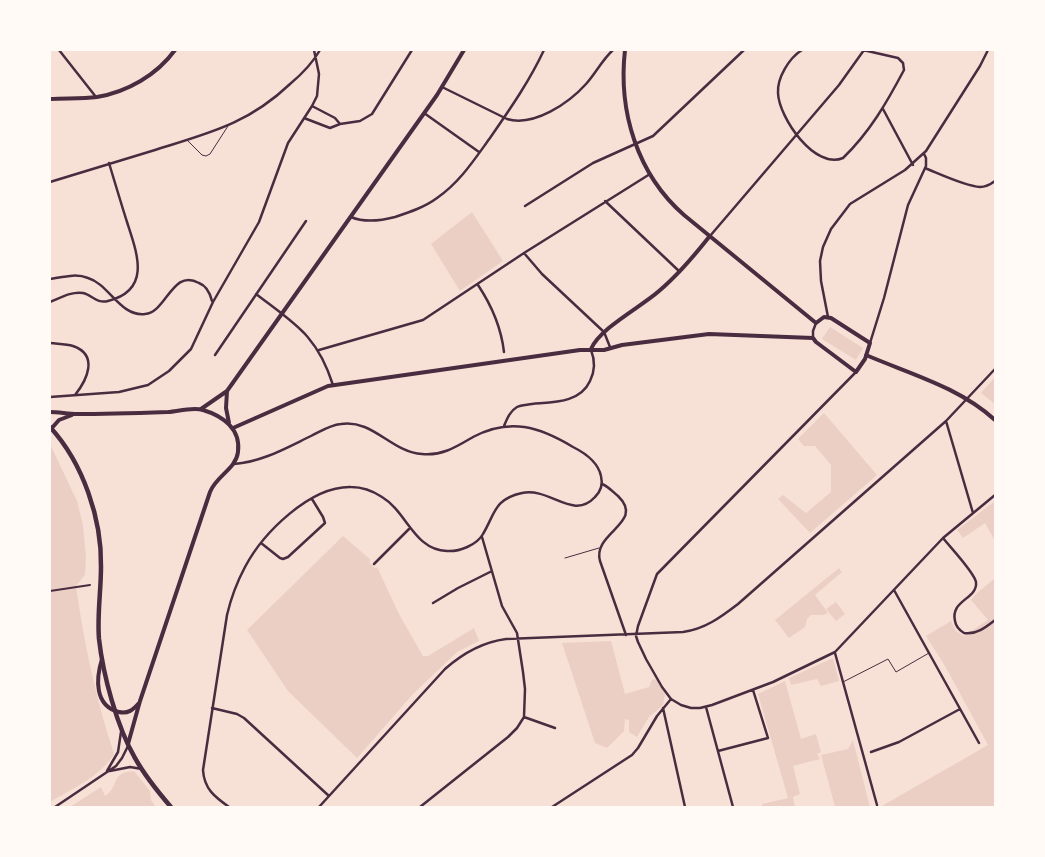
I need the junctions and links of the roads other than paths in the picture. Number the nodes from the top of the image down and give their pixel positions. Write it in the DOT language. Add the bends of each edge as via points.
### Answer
graph roads {
  1 [pos="59,50"];
  2 [pos="175,50"];
  3 [pos="314,50"];
  4 [pos="320,50"];
  5 [pos="412,50"];
  6 [pos="464,50"];
  7 [pos="544,50"];
  8 [pos="613,50"];
  9 [pos="625,50"];
  10 [pos="744,50"];
  11 [pos="802,50"];
  12 [pos="863,50"];
  13 [pos="988,50"];
  14 [pos="316,57"];
  15 [pos="442,87"];
  16 [pos="96,97"];
  17 [pos="50,99"];
  18 [pos="312,106"];
  19 [pos="883,108"];
  20 [pos="424,113"];
  21 [pos="304,118"];
  22 [pos="504,118"];
  23 [pos="340,124"];
  24 [pos="228,126"];
  25 [pos="796,136"];
  26 [pos="186,140"];
  27 [pos="636,144"];
  28 [pos="479,152"];
  29 [pos="924,154"];
  30 [pos="109,164"];
  31 [pos="912,165"];
  32 [pos="925,168"];
  33 [pos="650,174"];
  34 [pos="995,180"];
  35 [pos="50,182"];
  36 [pos="605,201"];
  37 [pos="525,206"];
  38 [pos="351,217"];
  39 [pos="306,221"];
  40 [pos="709,237"];
  41 [pos="524,253"];
  42 [pos="680,272"];
  43 [pos="50,279"];
  44 [pos="478,284"];
  45 [pos="256,294"];
  46 [pos="115,298"];
  47 [pos="50,302"];
  48 [pos="213,302"];
  49 [pos="281,314"];
  50 [pos="828,317"];
  51 [pos="816,323"];
  52 [pos="604,332"];
  53 [pos="813,338"];
  54 [pos="50,343"];
  55 [pos="870,343"];
  56 [pos="610,347"];
  57 [pos="591,349"];
  58 [pos="318,350"];
  59 [pos="504,352"];
  60 [pos="215,355"];
  61 [pos="866,355"];
  62 [pos="995,369"];
  63 [pos="856,372"];
  64 [pos="333,385"];
  65 [pos="227,391"];
  66 [pos="75,395"];
  67 [pos="50,396"];
  68 [pos="968,399"];
  69 [pos="200,409"];
  70 [pos="50,412"];
  71 [pos="74,414"];
  72 [pos="995,420"];
  73 [pos="946,421"];
  74 [pos="229,423"];
  75 [pos="504,426"];
  76 [pos="51,428"];
  77 [pos="233,428"];
  78 [pos="234,464"];
  79 [pos="602,484"];
  80 [pos="995,495"];
  81 [pos="312,499"];
  82 [pos="973,513"];
  83 [pos="410,528"];
  84 [pos="482,536"];
  85 [pos="943,538"];
  86 [pos="262,543"];
  87 [pos="599,548"];
  88 [pos="564,558"];
  89 [pos="374,564"];
  90 [pos="492,571"];
  91 [pos="90,585"];
  92 [pos="894,590"];
  93 [pos="50,591"];
  94 [pos="433,602"];
  95 [pos="995,620"];
  96 [pos="636,634"];
  97 [pos="626,635"];
  98 [pos="518,639"];
  99 [pos="834,652"];
  100 [pos="930,653"];
  101 [pos="102,657"];
  102 [pos="843,682"];
  103 [pos="754,690"];
  104 [pos="671,698"];
  105 [pos="140,701"];
  106 [pos="706,707"];
  107 [pos="212,708"];
  108 [pos="663,708"];
  109 [pos="960,709"];
  110 [pos="116,711"];
  111 [pos="524,717"];
  112 [pos="121,726"];
  113 [pos="554,728"];
  114 [pos="979,743"];
  115 [pos="128,744"];
  116 [pos="718,751"];
  117 [pos="871,752"];
  118 [pos="142,769"];
  119 [pos="106,772"];
  120 [pos="329,796"];
  121 [pos="877,806"];
  122 [pos="55,807"];
  123 [pos="171,807"];
  124 [pos="229,807"];
  125 [pos="319,807"];
  126 [pos="420,807"];
  127 [pos="552,807"];
  128 [pos="685,807"];
  129 [pos="733,807"];
  1 -- 16 [label="street"];
  2 -- 16 [label="street" via="146,78"];
  3 -- 14 [label="street"];
  4 -- 14 [label="street"];
  5 -- 23 [label="street" via="372,114 360,121"];
  6 -- 15 [label="street"];
  7 -- 22 [label="street"];
  8 -- 22 [label="street" via="580,90 560,105 528,120"];
  9 -- 27 [label="street" via="624,98"];
  10 -- 27 [label="street" via="653,136"];
  11 -- 25 [label="street" via="788,63 778,89 780,105"];
  12 -- 19 [label="street" via="898,58 903,63 904,70"];
  12 -- 25 [label="street"];
  13 -- 29 [label="street"];
  14 -- 18 [label="street" via="320,83"];
  14 -- 24 [label="street" via="273,100"];
  15 -- 20 [label="street"];
  15 -- 22 [label="street"];
  16 -- 17 [label="street"];
  18 -- 21 [label="street"];
  18 -- 23 [label="street"];
  19 -- 25 [label="street" via="865,134 840,160 824,158"];
  19 -- 31 [label="street"];
  20 -- 28 [label="street"];
  20 -- 38 [label="street"];
  21 -- 23 [label="street" via="329,128"];
  21 -- 48 [label="street" via="285,149 259,222"];
  22 -- 28 [label="street"];
  24 -- 26 [label="street"];
  24 -- 26 [label="lane" via="206,156"];
  25 -- 40 [label="street"];
  26 -- 30 [label="street"];
  27 -- 33 [label="street"];
  27 -- 37 [label="street" via="594,163"];
  28 -- 38 [label="street" via="455,183 425,205 386,219 366,221"];
  29 -- 31 [label="street"];
  29 -- 32 [label="street"];
  30 -- 35 [label="street"];
  30 -- 46 [label="street" via="138,260 135,281 124,294"];
  31 -- 50 [label="street" via="853,202 831,229 824,242 820,262"];
  32 -- 34 [label="street" via="981,187"];
  32 -- 55 [label="street" via="908,205"];
  33 -- 36 [label="street"];
  33 -- 40 [label="street" via="674,207"];
  36 -- 41 [label="street"];
  36 -- 42 [label="street"];
  38 -- 49 [label="street"];
  39 -- 45 [label="street"];
  40 -- 42 [label="street"];
  40 -- 51 [label="street"];
  41 -- 44 [label="street"];
  41 -- 52 [label="street"];
  42 -- 52 [label="street"];
  43 -- 46 [label="street" via="74,275 88,278 100,283"];
  44 -- 58 [label="street" via="418,322"];
  44 -- 59 [label="street" via="496,317"];
  45 -- 49 [label="street"];
  45 -- 60 [label="street"];
  46 -- 47 [label="street" via="101,302 78,293"];
  46 -- 48 [label="street" via="130,312 150,313 177,284 190,280 206,288"];
  48 -- 66 [label="street" via="191,349 159,378 148,385 119,392"];
  49 -- 58 [label="street" via="305,333"];
  49 -- 65 [label="street"];
  50 -- 51 [label="street"];
  50 -- 55 [label="street"];
  51 -- 53 [label="street"];
  52 -- 56 [label="street"];
  52 -- 57 [label="street"];
  53 -- 56 [label="street" via="709,334"];
  53 -- 63 [label="street"];
  54 -- 66 [label="street" via="76,347 86,357 88,374"];
  55 -- 61 [label="street"];
  56 -- 57 [label="street"];
  57 -- 64 [label="street"];
  57 -- 75 [label="street" via="593,371 583,391 563,401 520,406"];
  58 -- 64 [label="street"];
  61 -- 63 [label="street"];
  61 -- 68 [label="street"];
  62 -- 68 [label="street"];
  63 -- 96 [label="street" via="662,568 652,584"];
  64 -- 77 [label="street"];
  65 -- 69 [label="street"];
  65 -- 74 [label="street"];
  66 -- 67 [label="street"];
  68 -- 72 [label="street"];
  68 -- 73 [label="street"];
  69 -- 71 [label="street"];
  69 -- 74 [label="street"];
  70 -- 71 [label="street"];
  71 -- 76 [label="street" via="60,419"];
  73 -- 82 [label="street"];
  73 -- 96 [label="street" via="727,613 690,631"];
  74 -- 77 [label="street"];
  75 -- 78 [label="street" via="446,451 425,454 404,450 369,429 338,424 260,459"];
  75 -- 79 [label="street" via="541,430 580,451 597,466"];
  76 -- 101 [label="main road" via="83,480 97,520 101,552 98,621"];
  77 -- 78 [label="street" via="238,450"];
  78 -- 105 [label="street" via="215,482 210,492"];
  79 -- 84 [label="street" via="594,499 577,506 536,492 514,495 495,510"];
  79 -- 87 [label="street" via="622,501 626,514"];
  80 -- 82 [label="street"];
  81 -- 83 [label="street" via="338,488 352,486 363,489 390,502"];
  81 -- 86 [label="street" via="293,511"];
  81 -- 86 [label="street" via="325,523 288,557 278,558"];
  82 -- 85 [label="street"];
  83 -- 84 [label="street" via="426,544 440,551 465,548"];
  83 -- 89 [label="street"];
  84 -- 90 [label="street"];
  85 -- 92 [label="street"];
  85 -- 95 [label="street" via="976,582 974,592 956,610 954,618 958,628 964,633 972,633"];
  86 -- 107 [label="street" via="245,567 230,602"];
  87 -- 88 [label="lane"];
  87 -- 97 [label="street" via="600,561"];
  90 -- 94 [label="street"];
  90 -- 98 [label="street" via="502,606"];
  91 -- 93 [label="street"];
  92 -- 99 [label="street"];
  92 -- 100 [label="street"];
  96 -- 97 [label="street"];
  96 -- 104 [label="street" via="662,687"];
  97 -- 98 [label="street"];
  98 -- 111 [label="street" via="525,689"];
  98 -- 120 [label="street" via="486,644 450,665"];
  99 -- 102 [label="street"];
  99 -- 103 [label="street"];
  100 -- 102 [label="lane" via="896,672 888,660"];
  100 -- 109 [label="street"];
  101 -- 110 [label="main road"];
  101 -- 110 [label="street" via="97,678 99,690 106,707"];
  102 -- 121 [label="street"];
  103 -- 106 [label="street"];
  103 -- 116 [label="street" via="768,738"];
  104 -- 106 [label="street" via="687,707"];
  104 -- 108 [label="street"];
  105 -- 110 [label="street" via="129,712"];
  105 -- 115 [label="street"];
  106 -- 116 [label="street"];
  107 -- 120 [label="street" via="244,718"];
  107 -- 124 [label="street" via="204,777 211,793"];
  108 -- 127 [label="street" via="632,755"];
  108 -- 128 [label="street"];
  109 -- 114 [label="street"];
  109 -- 117 [label="street" via="899,742"];
  110 -- 112 [label="main road"];
  111 -- 113 [label="street"];
  111 -- 126 [label="street" via="514,732"];
  112 -- 115 [label="main road"];
  112 -- 119 [label="street" via="118,752"];
  115 -- 118 [label="main road"];
  115 -- 119 [label="street" via="120,762"];
  116 -- 129 [label="street"];
  118 -- 119 [label="street" via="130,767"];
  118 -- 123 [label="main road"];
  119 -- 122 [label="street"];
  120 -- 125 [label="street"];
}
